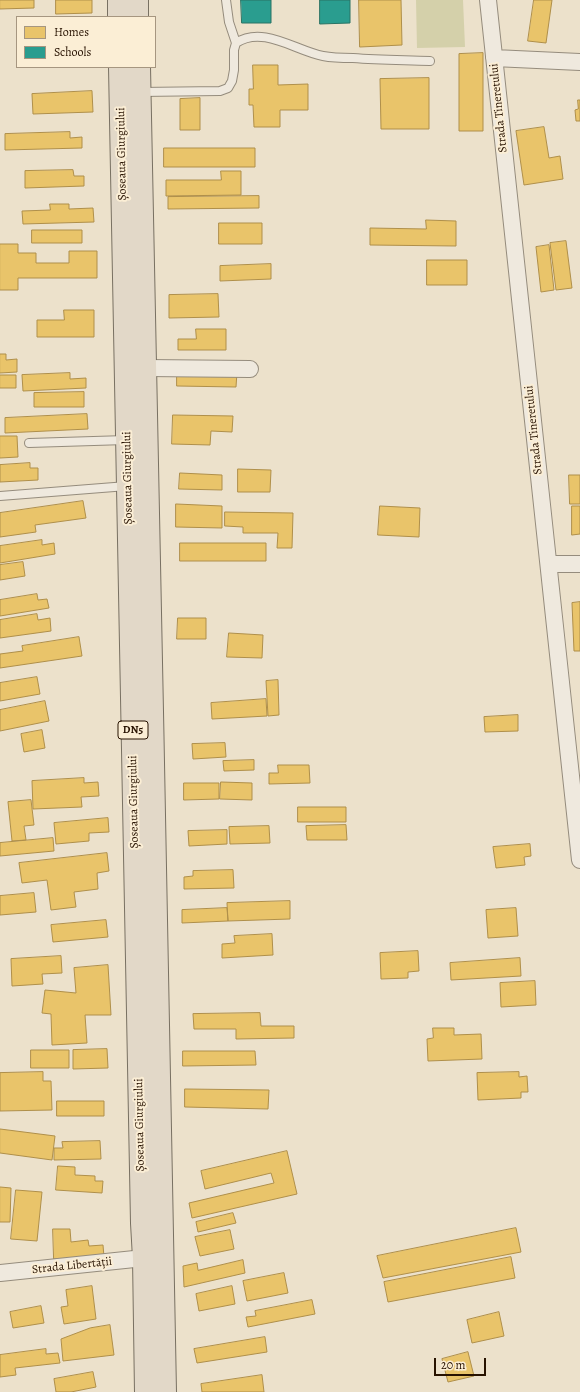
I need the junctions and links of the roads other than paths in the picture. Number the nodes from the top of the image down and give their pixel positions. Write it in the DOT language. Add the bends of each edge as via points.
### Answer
graph roads {
  1 [pos="118,0"];
  2 [pos="137,0"];
  3 [pos="226,0"];
  4 [pos="488,0"];
  5 [pos="119,16"];
  6 [pos="137,16"];
  7 [pos="236,43"];
  8 [pos="494,58"];
  9 [pos="430,61"];
  10 [pos="580,62"];
  11 [pos="120,68"];
  12 [pos="139,68"];
  13 [pos="139,92"];
  14 [pos="146,368"];
  15 [pos="250,369"];
  16 [pos="127,440"];
  17 [pos="29,443"];
  18 [pos="128,486"];
  19 [pos="0,496"];
  20 [pos="549,564"];
  21 [pos="580,564"];
  22 [pos="580,860"];
  23 [pos="144,1258"];
  24 [pos="0,1273"];
  25 [pos="146,1392"];
  26 [pos="165,1392"];
  1 -- 5 [label="highway"];
  2 -- 6 [label="highway"];
  3 -- 7 [label="lane" via="229,22"];
  4 -- 8 [label="street, Strada Tineretului"];
  7 -- 9 [label="lane" via="242,39 257,37 287,43 324,57"];
  7 -- 13 [label="lane" via="234,70 228,88 220,91"];
  8 -- 10 [label="street"];
  8 -- 20 [label="street, Strada Tineretului"];
  11 -- 16 [label="highway, Șoseaua Giurgiului / DN5"];
  12 -- 13 [label="highway, Șoseaua Giurgiului / DN5"];
  13 -- 14 [label="highway, Șoseaua Giurgiului / DN5"];
  14 -- 15 [label="street"];
  14 -- 26 [label="highway, Șoseaua Giurgiului / DN5"];
  16 -- 17 [label="lane"];
  16 -- 18 [label="highway, Șoseaua Giurgiului / DN5"];
  18 -- 19 [label="lane"];
  18 -- 23 [label="highway, Șoseaua Giurgiului / DN5" via="141,1215"];
  20 -- 21 [label="street"];
  20 -- 22 [label="street, Strada Tineretului"];
  23 -- 24 [label="street, Strada Libertății"];
  23 -- 25 [label="highway, Șoseaua Giurgiului / DN5"];
}
